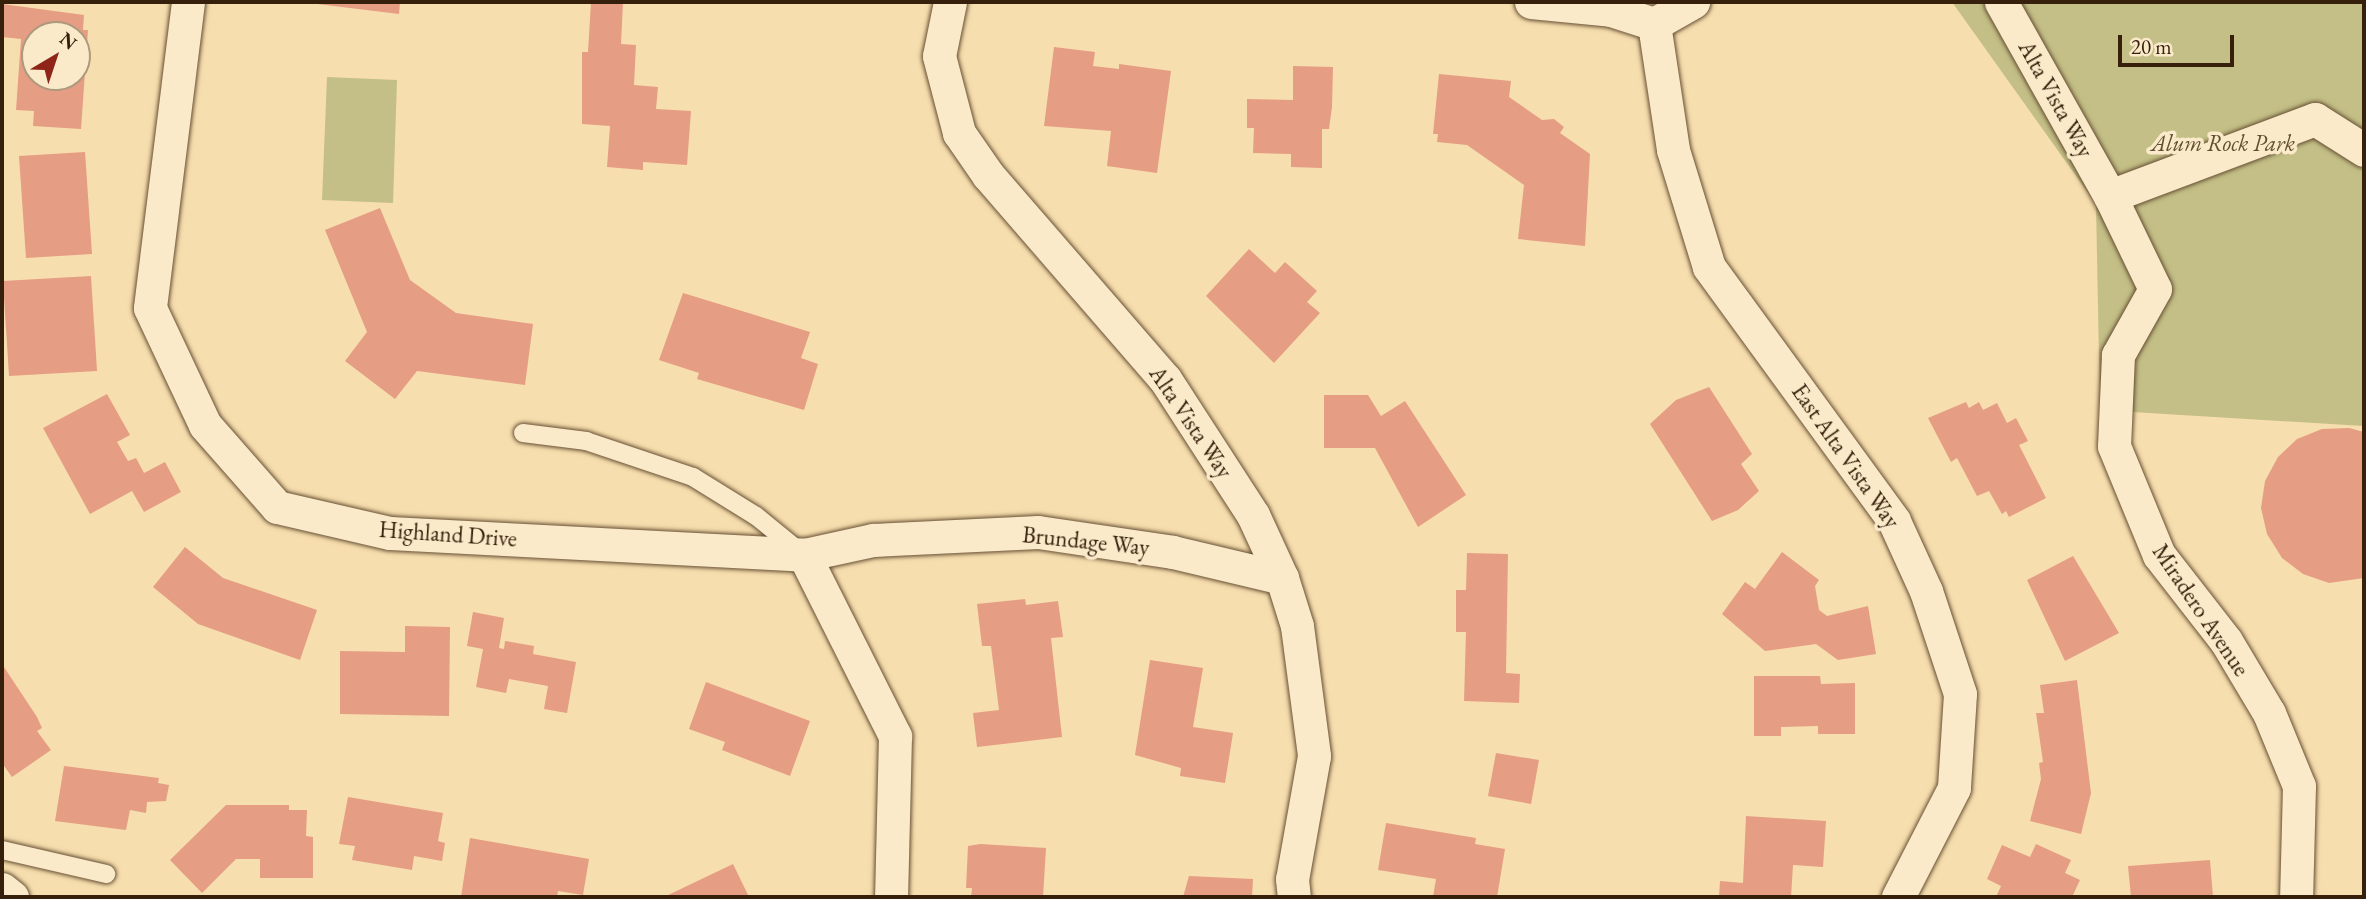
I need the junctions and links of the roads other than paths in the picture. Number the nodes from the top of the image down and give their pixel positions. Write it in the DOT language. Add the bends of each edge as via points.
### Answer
graph roads {
  1 [pos="188,2"];
  2 [pos="950,2"];
  3 [pos="1531,2"];
  4 [pos="1693,2"];
  5 [pos="2001,2"];
  6 [pos="1654,24"];
  7 [pos="2364,150"];
  8 [pos="2110,196"];
  9 [pos="523,433"];
  10 [pos="804,555"];
  11 [pos="1282,578"];
  12 [pos="2,850"];
  13 [pos="106,874"];
  14 [pos="2,889"];
  15 [pos="12,897"];
  16 [pos="891,897"];
  17 [pos="1294,897"];
  18 [pos="1898,897"];
  19 [pos="2296,897"];
  1 -- 10 [label="street, Highland Drive" via="150,308 205,425 277,507 390,533"];
  2 -- 11 [label="street, Alta Vista Way" via="939,56 959,133 988,175 1166,379 1253,515"];
  3 -- 6 [label="street" via="1611,10"];
  4 -- 6 [label="street"];
  5 -- 8 [label="street, Alta Vista Way"];
  6 -- 18 [label="street, East Alta Vista Way" via="1673,150 1709,267 1894,521 1926,591 1960,694 1954,788"];
  7 -- 8 [label="street" via="2315,119"];
  8 -- 19 [label="street, Miradero Avenue" via="2155,289 2118,355 2114,446 2160,555 2225,641 2269,713 2299,786"];
  9 -- 10 [label="lane" via="586,441 693,477 755,516"];
  10 -- 11 [label="street, Brundage Way" via="873,540 1038,531 1173,552"];
  10 -- 16 [label="street" via="895,736"];
  11 -- 17 [label="street, Alta Vista Way" via="1297,626 1314,756 1293,879"];
  12 -- 13 [label="lane"];
  14 -- 15 [label="street"];
}
